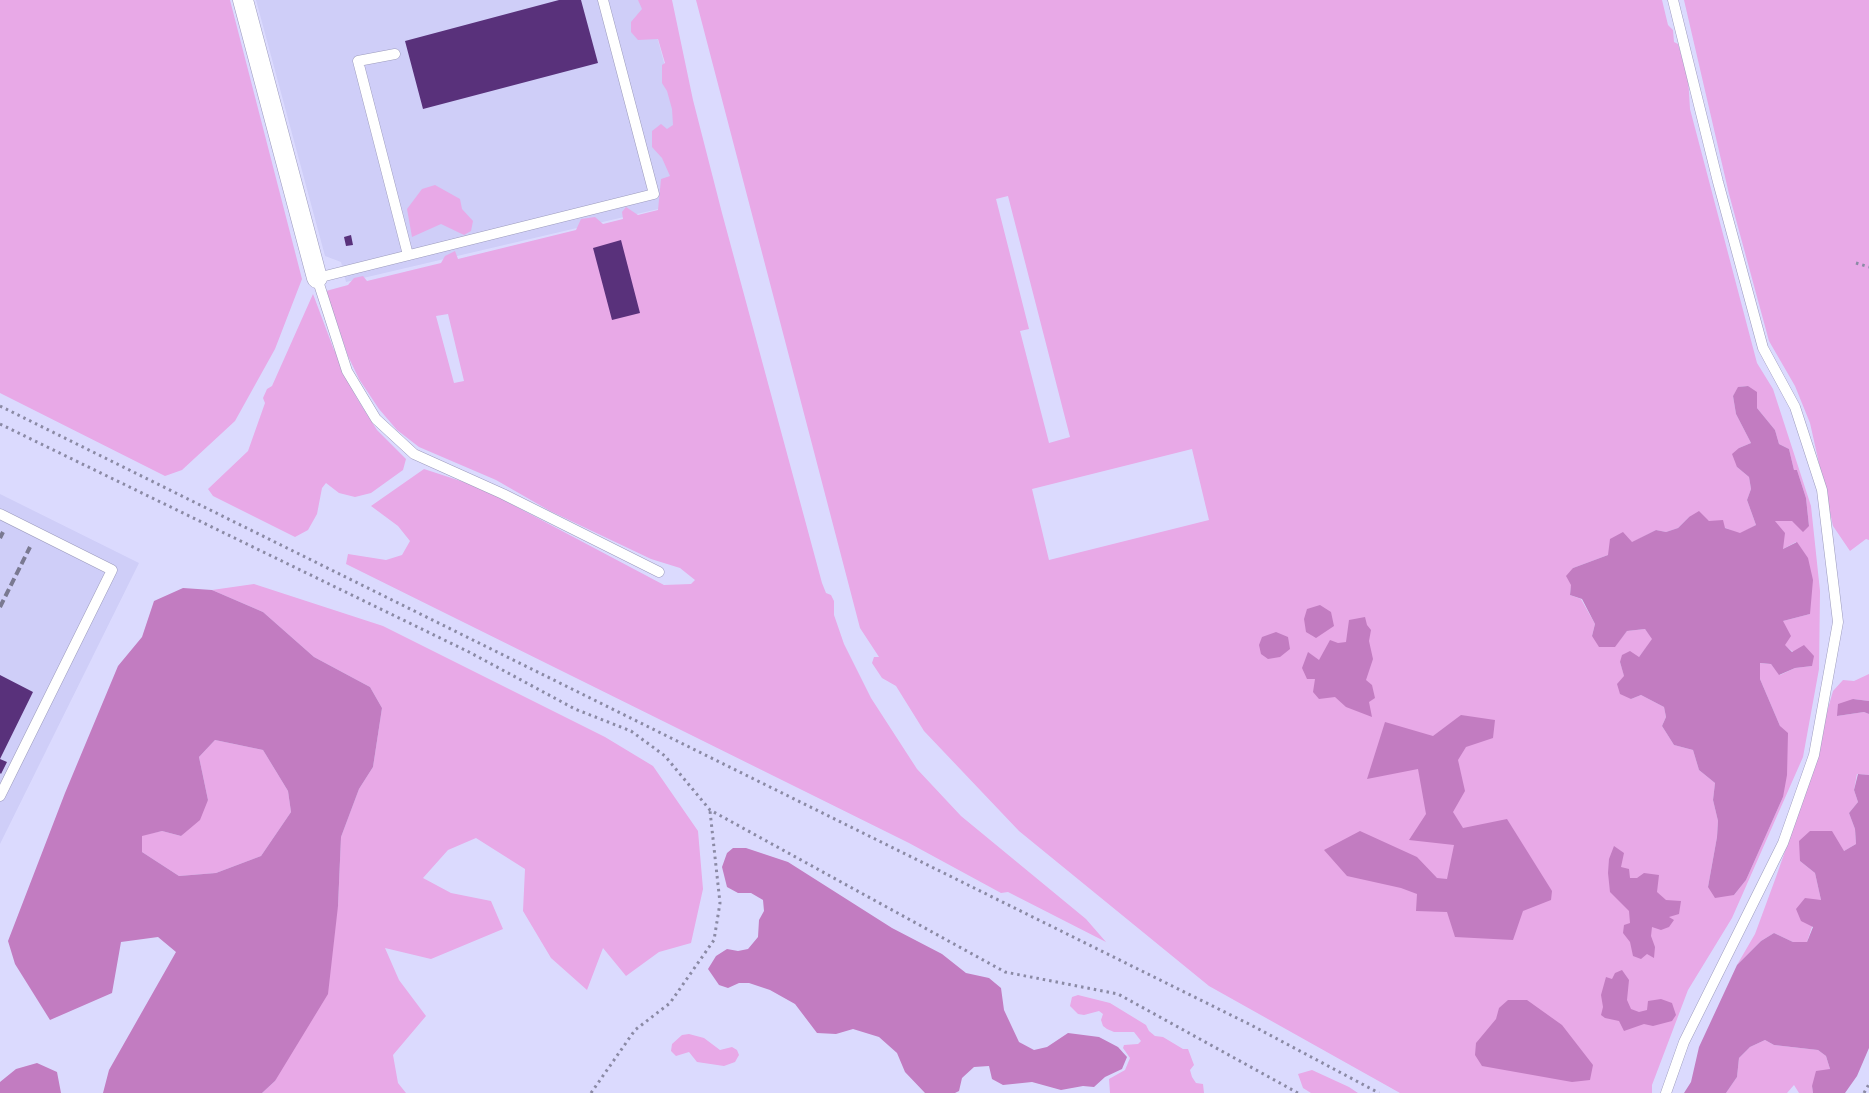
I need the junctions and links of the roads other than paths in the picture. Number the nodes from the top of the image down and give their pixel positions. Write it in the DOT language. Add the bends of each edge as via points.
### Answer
graph roads {
  1 [pos="243,0"];
  2 [pos="603,0"];
  3 [pos="1673,0"];
  4 [pos="395,54"];
  5 [pos="408,255"];
  6 [pos="317,278"];
  7 [pos="0,514"];
  8 [pos="659,572"];
  9 [pos="0,796"];
  10 [pos="1666,1093"];
  1 -- 6 [label="street"];
  2 -- 5 [label="lane" via="654,194"];
  3 -- 10 [label="lane" via="1763,348 1796,407 1822,490 1838,622 1814,755 1783,843 1684,1042"];
  4 -- 5 [label="lane" via="358,62"];
  5 -- 6 [label="lane"];
  6 -- 8 [label="lane" via="347,371 376,419 414,454 503,494"];
  7 -- 9 [label="lane" via="112,570"];
}
